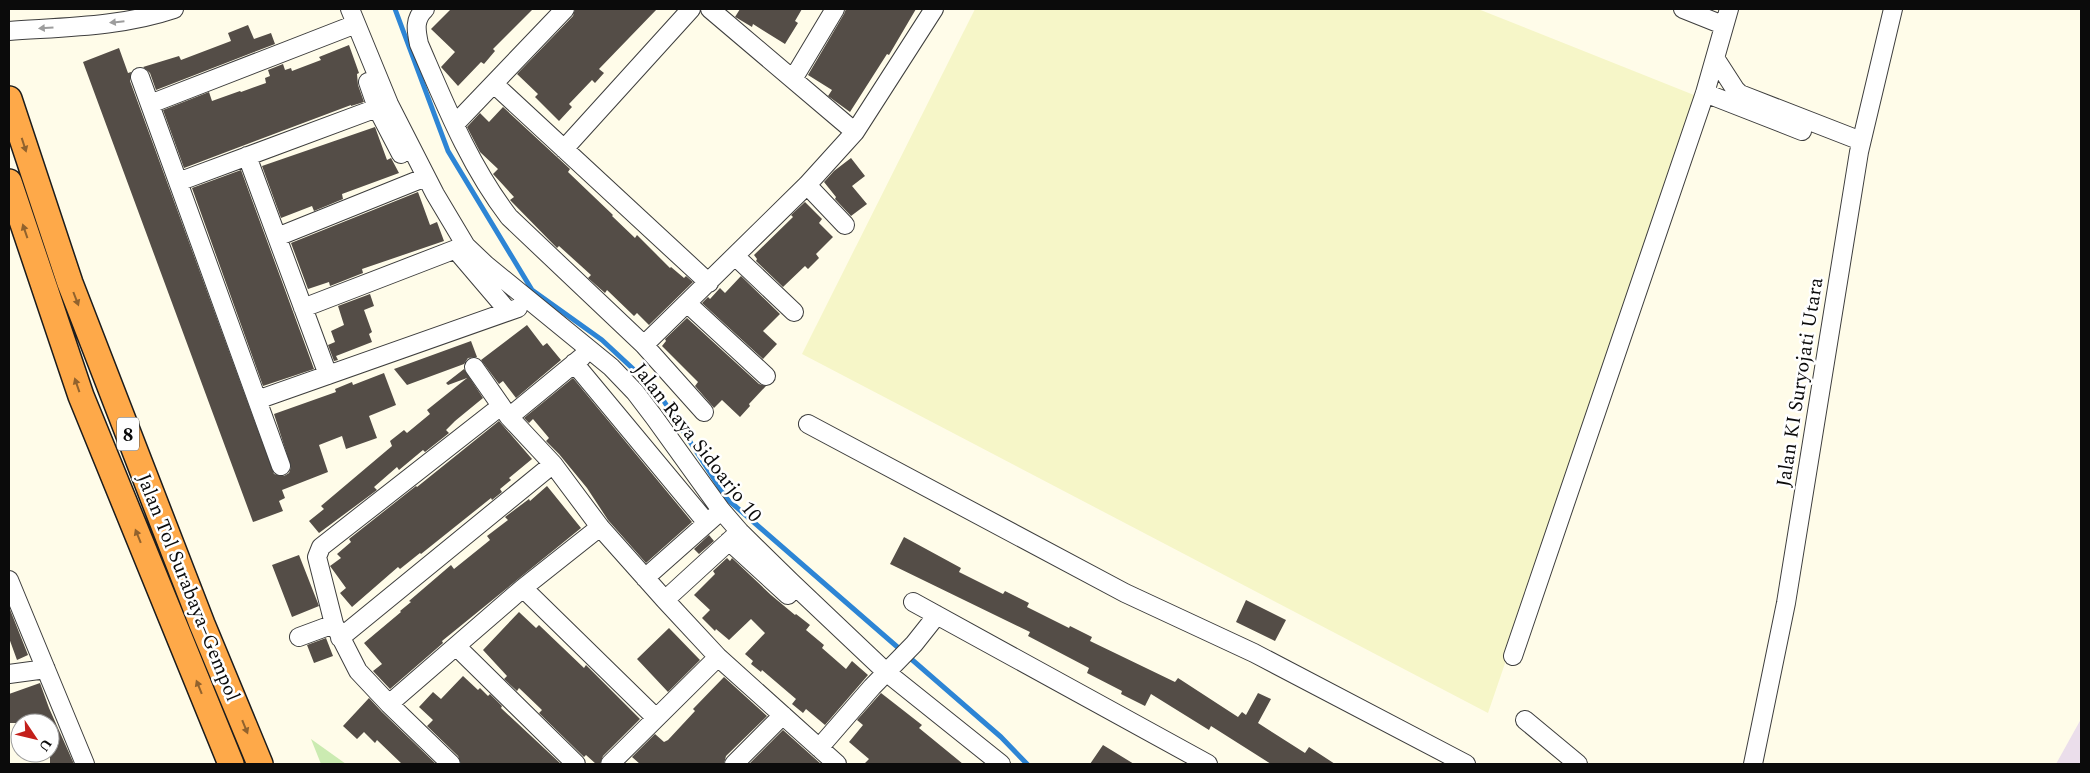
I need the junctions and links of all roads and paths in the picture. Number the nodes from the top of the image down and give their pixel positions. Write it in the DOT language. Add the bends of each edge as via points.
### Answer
graph roads {
  1 [pos="174,9"];
  2 [pos="425,9"];
  3 [pos="565,9"];
  4 [pos="692,9"];
  5 [pos="710,9"];
  6 [pos="835,9"];
  7 [pos="934,9"];
  8 [pos="1683,9"];
  9 [pos="1893,9"];
  10 [pos="143,13"];
  11 [pos="728,15"];
  12 [pos="1726,17"];
  13 [pos="351,20"];
  14 [pos="9,31"];
  15 [pos="1715,58"];
  16 [pos="140,77"];
  17 [pos="793,79"];
  18 [pos="494,84"];
  19 [pos="1705,92"];
  20 [pos="9,99"];
  21 [pos="150,104"];
  22 [pos="377,108"];
  23 [pos="455,124"];
  24 [pos="855,132"];
  25 [pos="1860,147"];
  26 [pos="564,149"];
  27 [pos="247,156"];
  28 [pos="421,179"];
  29 [pos="9,182"];
  30 [pos="178,182"];
  31 [pos="807,185"];
  32 [pos="844,225"];
  33 [pos="277,237"];
  34 [pos="456,249"];
  35 [pos="735,256"];
  36 [pos="709,283"];
  37 [pos="532,303"];
  38 [pos="688,304"];
  39 [pos="303,308"];
  40 [pos="508,311"];
  41 [pos="794,312"];
  42 [pos="644,346"];
  43 [pos="590,350"];
  44 [pos="574,363"];
  45 [pos="474,367"];
  46 [pos="328,374"];
  47 [pos="766,376"];
  48 [pos="257,400"];
  49 [pos="505,411"];
  50 [pos="704,412"];
  51 [pos="808,424"];
  52 [pos="554,464"];
  53 [pos="281,466"];
  54 [pos="721,510"];
  55 [pos="707,523"];
  56 [pos="600,527"];
  57 [pos="734,536"];
  58 [pos="645,578"];
  59 [pos="9,580"];
  60 [pos="523,588"];
  61 [pos="665,600"];
  62 [pos="913,602"];
  63 [pos="937,615"];
  64 [pos="337,631"];
  65 [pos="299,637"];
  66 [pos="457,647"];
  67 [pos="1513,656"];
  68 [pos="718,657"];
  69 [pos="46,669"];
  70 [pos="887,671"];
  71 [pos="9,674"];
  72 [pos="389,704"];
  73 [pos="783,716"];
  74 [pos="656,718"];
  75 [pos="1525,720"];
  76 [pos="820,748"];
  77 [pos="85,764"];
  78 [pos="231,764"];
  79 [pos="260,764"];
  80 [pos="451,764"];
  81 [pos="576,764"];
  82 [pos="610,764"];
  83 [pos="734,764"];
  84 [pos="836,764"];
  85 [pos="995,764"];
  86 [pos="1208,764"];
  87 [pos="1466,764"];
  88 [pos="1578,764"];
  89 [pos="1753,764"];
  1 -- 10 [label="street"];
  2 -- 23 [label="street" via="416,24 419,44"];
  3 -- 18 [label="street"];
  4 -- 26 [label="street"];
  5 -- 11 [label="street"];
  6 -- 17 [label="street"];
  7 -- 24 [label="street"];
  8 -- 12 [label="street"];
  9 -- 25 [label="street, Jalan KI Suryojati Utara"];
  10 -- 14 [label="street, one-way" via="83,26"];
  11 -- 17 [label="street"];
  12 -- 15 [label="street"];
  13 -- 21 [label="street"];
  13 -- 22 [label="street"];
  13 -- 28 [label="street, Jalan Raya Sidoarjo 10"];
  15 -- 19 [label="street"];
  15 -- 25 [label="street" via="1740,94"];
  16 -- 21 [label="street"];
  17 -- 24 [label="street"];
  18 -- 23 [label="street"];
  18 -- 26 [label="street"];
  19 -- 25 [label="street"];
  19 -- 67 [label="street"];
  20 -- 79 [label="highway, Jalan Tol Surabaya–Gempol / 8, one-way" via="70,283 202,624"];
  21 -- 30 [label="street"];
  22 -- 27 [label="street"];
  22 -- 28 [label="street"];
  23 -- 42 [label="street" via="471,160 509,217"];
  24 -- 31 [label="street"];
  25 -- 89 [label="street, Jalan KI Suryojati Utara" via="1786,603"];
  26 -- 36 [label="street"];
  27 -- 30 [label="street"];
  27 -- 33 [label="street"];
  28 -- 33 [label="street"];
  28 -- 34 [label="street"];
  28 -- 37 [label="street, Jalan Raya Sidoarjo 10" via="466,246"];
  78 -- 29 [label="highway, Jalan Tol Surabaya–Gempol / 8, one-way" via="81,396"];
  30 -- 48 [label="street"];
  31 -- 32 [label="street"];
  31 -- 35 [label="street"];
  33 -- 39 [label="street"];
  34 -- 39 [label="street"];
  34 -- 40 [label="street"];
  35 -- 36 [label="street"];
  35 -- 41 [label="street"];
  36 -- 38 [label="street"];
  37 -- 40 [label="street"];
  37 -- 43 [label="street, Jalan Raya Sidoarjo 10"];
  38 -- 42 [label="street"];
  38 -- 47 [label="street"];
  39 -- 46 [label="street"];
  40 -- 46 [label="street"];
  42 -- 50 [label="street"];
  43 -- 44 [label="street"];
  43 -- 54 [label="street, Jalan Raya Sidoarjo 10" via="635,392"];
  44 -- 49 [label="street"];
  44 -- 55 [label="street"];
  45 -- 49 [label="street"];
  46 -- 48 [label="street"];
  48 -- 53 [label="street"];
  49 -- 52 [label="street"];
  49 -- 64 [label="street" via="321,547 317,557"];
  51 -- 87 [label="street" via="1125,593 1254,653"];
  52 -- 56 [label="street"];
  52 -- 64 [label="street"];
  54 -- 55 [label="street"];
  54 -- 57 [label="street, Jalan Raya Sidoarjo 10"];
  55 -- 58 [label="street"];
  56 -- 58 [label="street"];
  56 -- 60 [label="street"];
  57 -- 61 [label="street"];
  57 -- 70 [label="street, Jalan Raya Sidoarjo 10"];
  58 -- 61 [label="street"];
  59 -- 69 [label="street"];
  60 -- 66 [label="street"];
  60 -- 74 [label="street"];
  61 -- 68 [label="street"];
  62 -- 63 [label="street"];
  63 -- 70 [label="street"];
  63 -- 86 [label="street"];
  64 -- 65 [label="street"];
  64 -- 72 [label="street" via="358,671"];
  66 -- 72 [label="street"];
  66 -- 81 [label="street"];
  68 -- 73 [label="street"];
  68 -- 74 [label="street"];
  69 -- 71 [label="street"];
  69 -- 77 [label="street"];
  70 -- 76 [label="street"];
  70 -- 85 [label="street, Jalan Raya Sidoarjo 10"];
  72 -- 80 [label="street"];
  73 -- 76 [label="street"];
  73 -- 83 [label="street"];
  74 -- 82 [label="street"];
  75 -- 88 [label="street"];
  76 -- 84 [label="street"];
}
